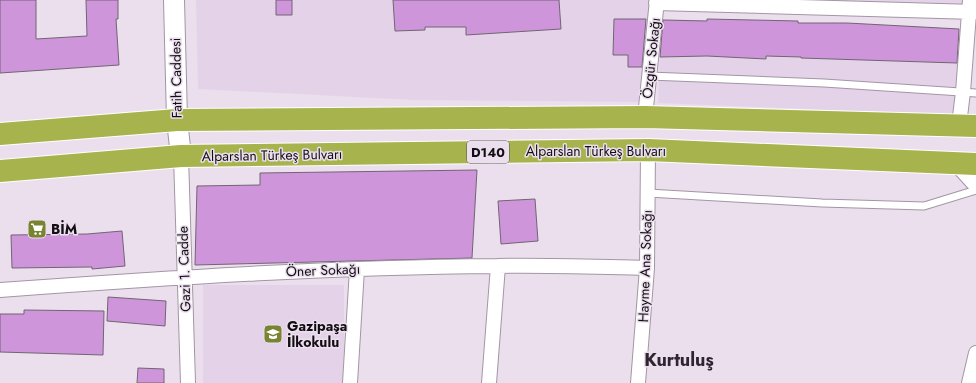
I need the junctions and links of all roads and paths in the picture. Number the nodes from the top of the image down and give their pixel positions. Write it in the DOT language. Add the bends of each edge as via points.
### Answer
graph roads {
  1 [pos="174,0"];
  2 [pos="656,1"];
  3 [pos="972,8"];
  4 [pos="649,76"];
  5 [pos="970,92"];
  6 [pos="645,117"];
  7 [pos="177,120"];
  8 [pos="967,126"];
  9 [pos="0,134"];
  10 [pos="648,150"];
  11 [pos="181,156"];
  12 [pos="954,163"];
  13 [pos="976,164"];
  14 [pos="0,171"];
  15 [pos="976,186"];
  16 [pos="976,190"];
  17 [pos="648,192"];
  18 [pos="498,266"];
  19 [pos="647,268"];
  20 [pos="356,269"];
  21 [pos="185,276"];
  22 [pos="0,290"];
  23 [pos="976,353"];
  24 [pos="188,383"];
  25 [pos="350,383"];
  26 [pos="489,383"];
  27 [pos="638,383"];
  28 [pos="969,383"];
  1 -- 7 [label="main road, Fatih Caddesi"];
  2 -- 3 [label="street"];
  2 -- 4 [label="street, Özgür Sokağı"];
  3 -- 5 [label="street"];
  4 -- 5 [label="lane"];
  4 -- 6 [label="street, Özgür Sokağı"];
  5 -- 8 [label="street"];
  6 -- 7 [label="highway"];
  6 -- 8 [label="highway"];
  7 -- 9 [label="highway"];
  7 -- 11 [label="main road, Fatih Caddesi"];
  10 -- 11 [label="highway, Alparslan Türkeş Bulvarı / D140"];
  10 -- 12 [label="highway, Alparslan Türkeş Bulvarı / D140"];
  10 -- 17 [label="street, Hayme Ana Sokağı"];
  11 -- 14 [label="highway, Alparslan Türkeş Bulvarı / D140"];
  11 -- 21 [label="street, Gazi 1. Cadde"];
  12 -- 13 [label="highway, Alparslan Türkeş Bulvarı / D140"];
  12 -- 15 [label="street"];
  16 -- 17 [label="lane" via="924,206 822,203"];
  17 -- 19 [label="street, Hayme Ana Sokağı"];
  18 -- 19 [label="street, Öner Sokağı"];
  18 -- 20 [label="street, Öner Sokağı"];
  18 -- 26 [label="street"];
  19 -- 27 [label="street, Hayme Ana Sokağı"];
  20 -- 21 [label="street, Öner Sokağı"];
  20 -- 25 [label="street"];
  21 -- 22 [label="street, Öner Sokağı"];
  21 -- 24 [label="street, Gazi 1. Cadde"];
  23 -- 28 [label="street"];
}
